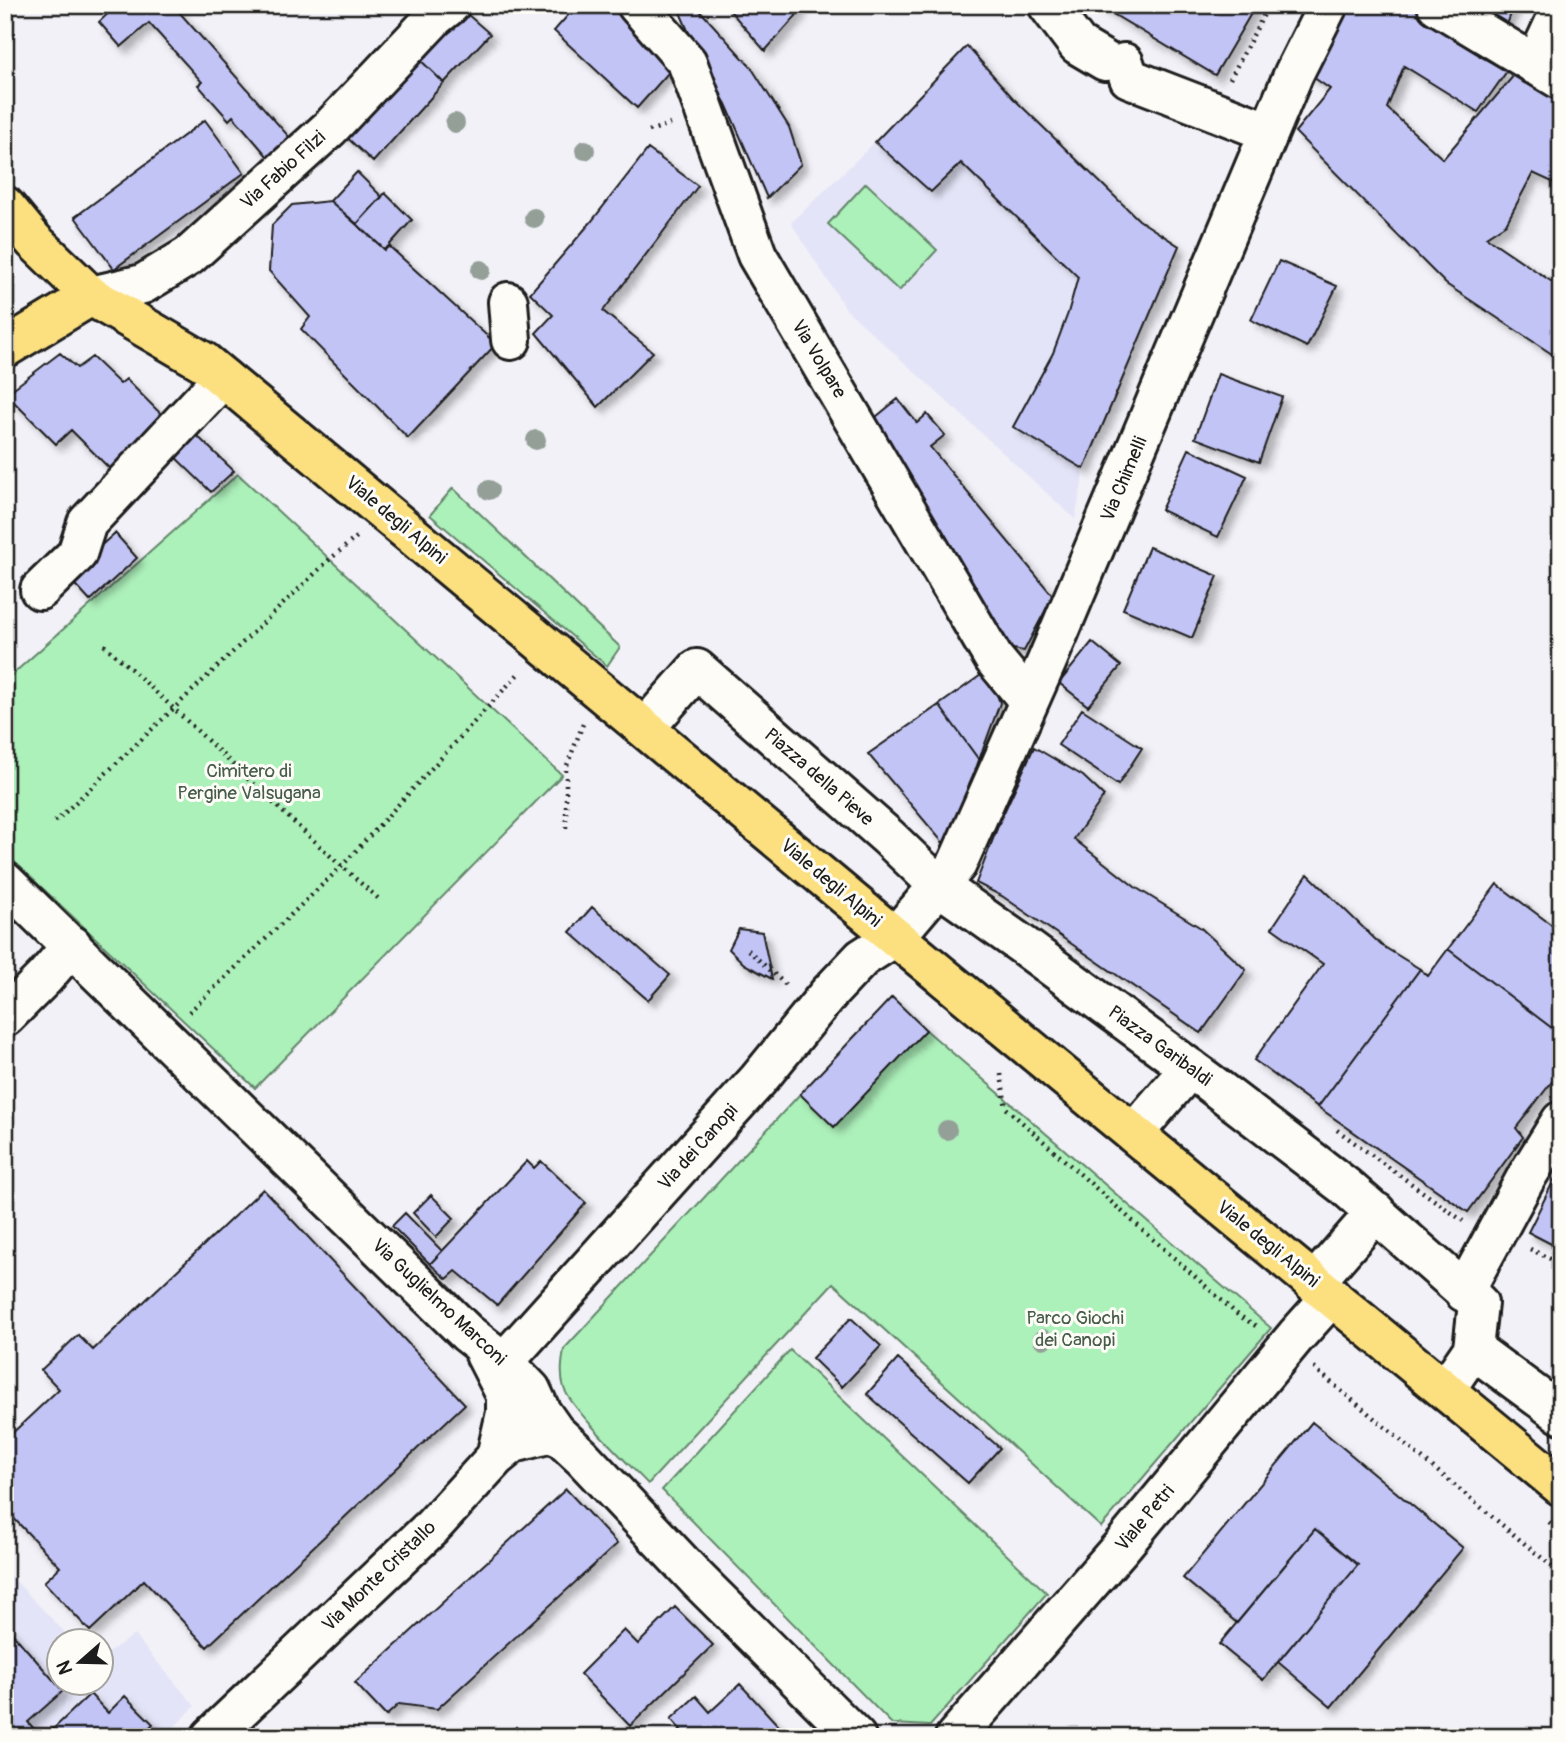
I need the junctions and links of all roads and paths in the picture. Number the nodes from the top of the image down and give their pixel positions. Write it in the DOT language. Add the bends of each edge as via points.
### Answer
graph roads {
  1 [pos="450,5"];
  2 [pos="637,5"];
  3 [pos="1048,5"];
  4 [pos="1328,5"];
  5 [pos="1437,5"];
  6 [pos="1561,9"];
  7 [pos="1548,73"];
  8 [pos="1269,132"];
  9 [pos="5,206"];
  10 [pos="91,296"];
  11 [pos="508,302"];
  12 [pos="511,340"];
  13 [pos="5,348"];
  14 [pos="223,378"];
  15 [pos="361,534"];
  16 [pos="40,590"];
  17 [pos="104,645"];
  18 [pos="523,669"];
  19 [pos="1028,701"];
  20 [pos="176,708"];
  21 [pos="584,721"];
  22 [pos="645,728"];
  23 [pos="55,822"];
  24 [pos="566,828"];
  25 [pos="341,867"];
  26 [pos="5,882"];
  27 [pos="939,886"];
  28 [pos="380,900"];
  29 [pos="895,937"];
  30 [pos="72,945"];
  31 [pos="748,950"];
  32 [pos="790,989"];
  33 [pos="5,1017"];
  34 [pos="179,1021"];
  35 [pos="1190,1068"];
  36 [pos="1001,1074"];
  37 [pos="1561,1121"];
  38 [pos="1327,1122"];
  39 [pos="1134,1133"];
  40 [pos="1376,1212"];
  41 [pos="1472,1228"];
  42 [pos="1323,1289"];
  43 [pos="1464,1292"];
  44 [pos="1258,1327"];
  45 [pos="1473,1349"];
  46 [pos="493,1354"];
  47 [pos="1307,1362"];
  48 [pos="1445,1390"];
  49 [pos="1561,1414"];
  50 [pos="555,1432"];
  51 [pos="496,1457"];
  52 [pos="1561,1486"];
  53 [pos="1561,1574"];
  54 [pos="211,1737"];
  55 [pos="856,1737"];
  56 [pos="955,1737"];
  1 -- 10 [label="street, Via Fabio Filzi" via="335,133 189,256 143,284"];
  2 -- 19 [label="street, Via Volpare" via="687,62 757,255 994,659"];
  3 -- 8 [label="street" via="1078,45 1114,62 1129,78"];
  4 -- 8 [label="street, Via Chimelli"];
  5 -- 7 [label="street"];
  6 -- 7 [label="street"];
  8 -- 19 [label="street, Via Chimelli"];
  9 -- 10 [label="main road, Viale degli Alpini"];
  10 -- 13 [label="main road"];
  10 -- 14 [label="main road, Viale degli Alpini" via="204,362"];
  11 -- 12 [label="street"];
  14 -- 16 [label="street" via="87,523 77,554"];
  14 -- 22 [label="main road, Viale degli Alpini"];
  15 -- 20 [label="path"];
  17 -- 20 [label="path"];
  18 -- 25 [label="path"];
  19 -- 27 [label="street, Via Chimelli" via="957,864"];
  20 -- 23 [label="path"];
  20 -- 25 [label="path"];
  21 -- 24 [label="path" via="566,768"];
  22 -- 27 [label="street, Piazza della Pieve" via="697,669"];
  22 -- 29 [label="main road, Viale degli Alpini"];
  25 -- 28 [label="path"];
  25 -- 34 [label="path"];
  26 -- 30 [label="street, Via Guglielmo Marconi"];
  27 -- 29 [label="street, Via Chimelli"];
  27 -- 35 [label="street, Piazza Garibaldi"];
  29 -- 39 [label="main road, Viale degli Alpini"];
  29 -- 46 [label="street, Via dei Canopi" via="862,958 750,1090"];
  30 -- 33 [label="street"];
  30 -- 46 [label="street, Via Guglielmo Marconi"];
  31 -- 32 [label="path"];
  35 -- 39 [label="street"];
  35 -- 40 [label="street, Piazza Garibaldi"];
  36 -- 44 [label="path" via="1006,1108 1238,1315"];
  37 -- 43 [label="street"];
  38 -- 41 [label="path"];
  39 -- 42 [label="main road, Viale degli Alpini"];
  40 -- 42 [label="street"];
  40 -- 43 [label="street, Piazza Garibaldi"];
  42 -- 48 [label="main road, Viale degli Alpini"];
  42 -- 56 [label="street, Viale Petri" via="1296,1336"];
  43 -- 45 [label="street, Piazza Garibaldi" via="1478,1303"];
  45 -- 48 [label="street, Piazza Garibaldi"];
  45 -- 49 [label="street"];
  46 -- 50 [label="street, Via Guglielmo Marconi" via="531,1390"];
  46 -- 51 [label="street" via="506,1395"];
  47 -- 53 [label="path"];
  48 -- 52 [label="main road, Viale degli Alpini"];
  50 -- 51 [label="street, Via Monte Cristallo" via="513,1443"];
  50 -- 55 [label="street, Via Guglielmo Marconi"];
  51 -- 54 [label="street, Via Monte Cristallo" via="432,1527"];
}
